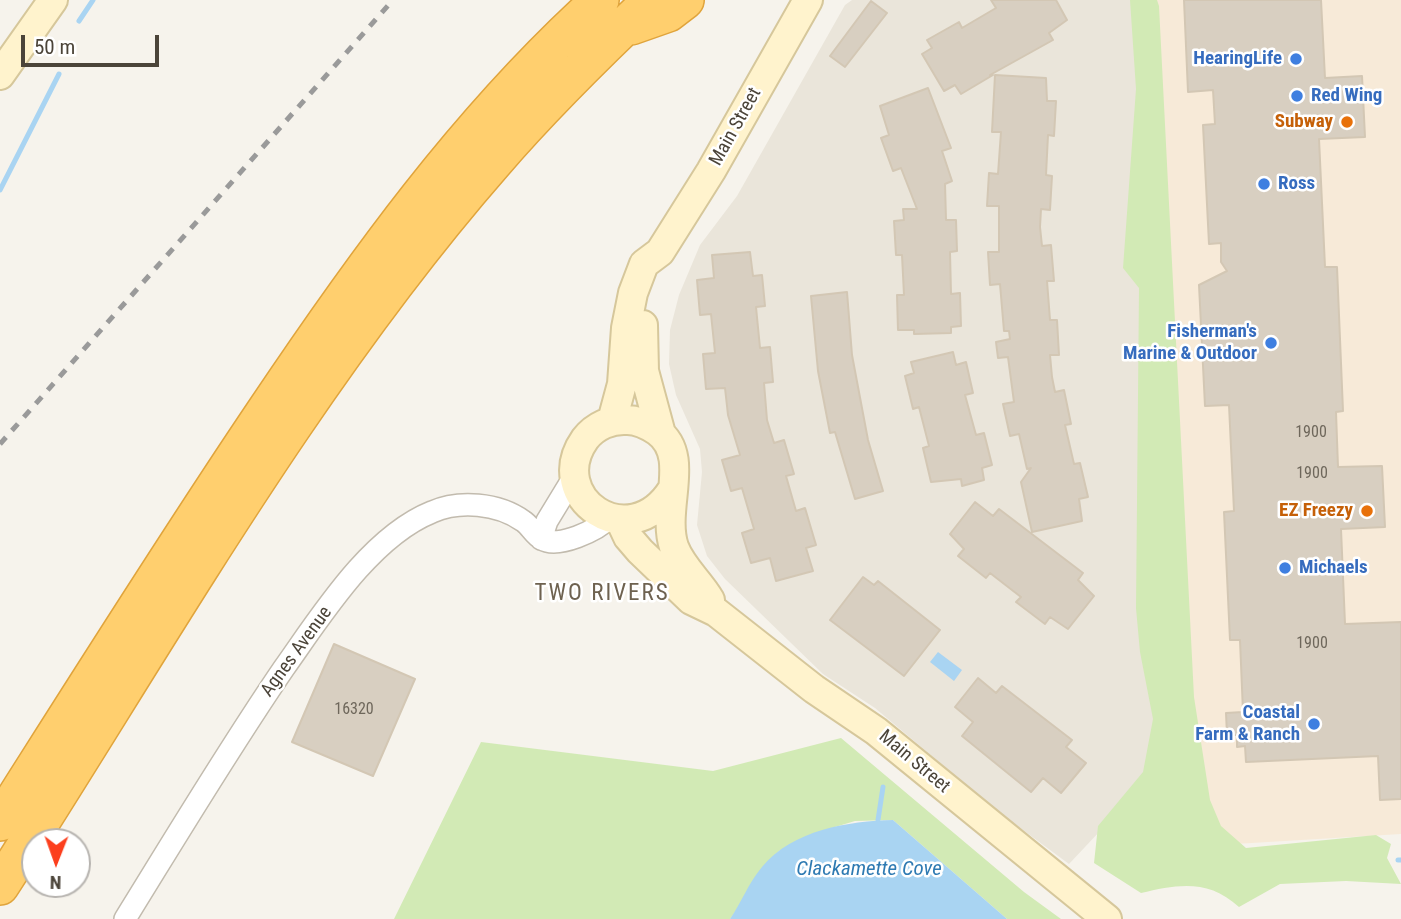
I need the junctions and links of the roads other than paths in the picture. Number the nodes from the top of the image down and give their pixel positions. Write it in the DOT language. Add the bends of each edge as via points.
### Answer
graph roads {
  1 [pos="53,0"];
  2 [pos="600,0"];
  3 [pos="652,0"];
  4 [pos="685,0"];
  5 [pos="808,0"];
  6 [pos="621,29"];
  7 [pos="0,75"];
  8 [pos="660,252"];
  9 [pos="612,421"];
  10 [pos="661,434"];
  11 [pos="575,475"];
  12 [pos="672,490"];
  13 [pos="615,519"];
  14 [pos="541,539"];
  15 [pos="716,612"];
  16 [pos="0,822"];
  17 [pos="0,886"];
  18 [pos="125,919"];
  19 [pos="1107,919"];
  1 -- 7 [label="street"];
  2 -- 16 [label="highway" via="521,80 390,233 228,465"];
  3 -- 6 [label="highway"];
  4 -- 6 [label="highway" via="668,13"];
  5 -- 8 [label="street, Main Street"];
  6 -- 17 [label="highway" via="493,163 346,353 153,642"];
  8 -- 9 [label="street, Main Street" via="644,264 633,293 622,384"];
  8 -- 10 [label="street, Main Street" via="660,271 643,325 642,355"];
  9 -- 10 [label="street" via="646,424"];
  9 -- 11 [label="street" via="587,436 579,448"];
  10 -- 12 [label="street, Main Street" via="675,460"];
  11 -- 13 [label="street, Main Street" via="586,502"];
  11 -- 14 [label="street"];
  12 -- 13 [label="street" via="651,514"];
  12 -- 15 [label="street, Main Street" via="669,511 675,547"];
  13 -- 14 [label="street" via="583,534 552,542"];
  13 -- 15 [label="street, Main Street" via="669,581 691,600"];
  14 -- 18 [label="street, Agnes Avenue" via="524,521 503,510 461,503 431,512 383,544 313,627 268,692"];
  15 -- 19 [label="street, Main Street" via="876,731"];
}
